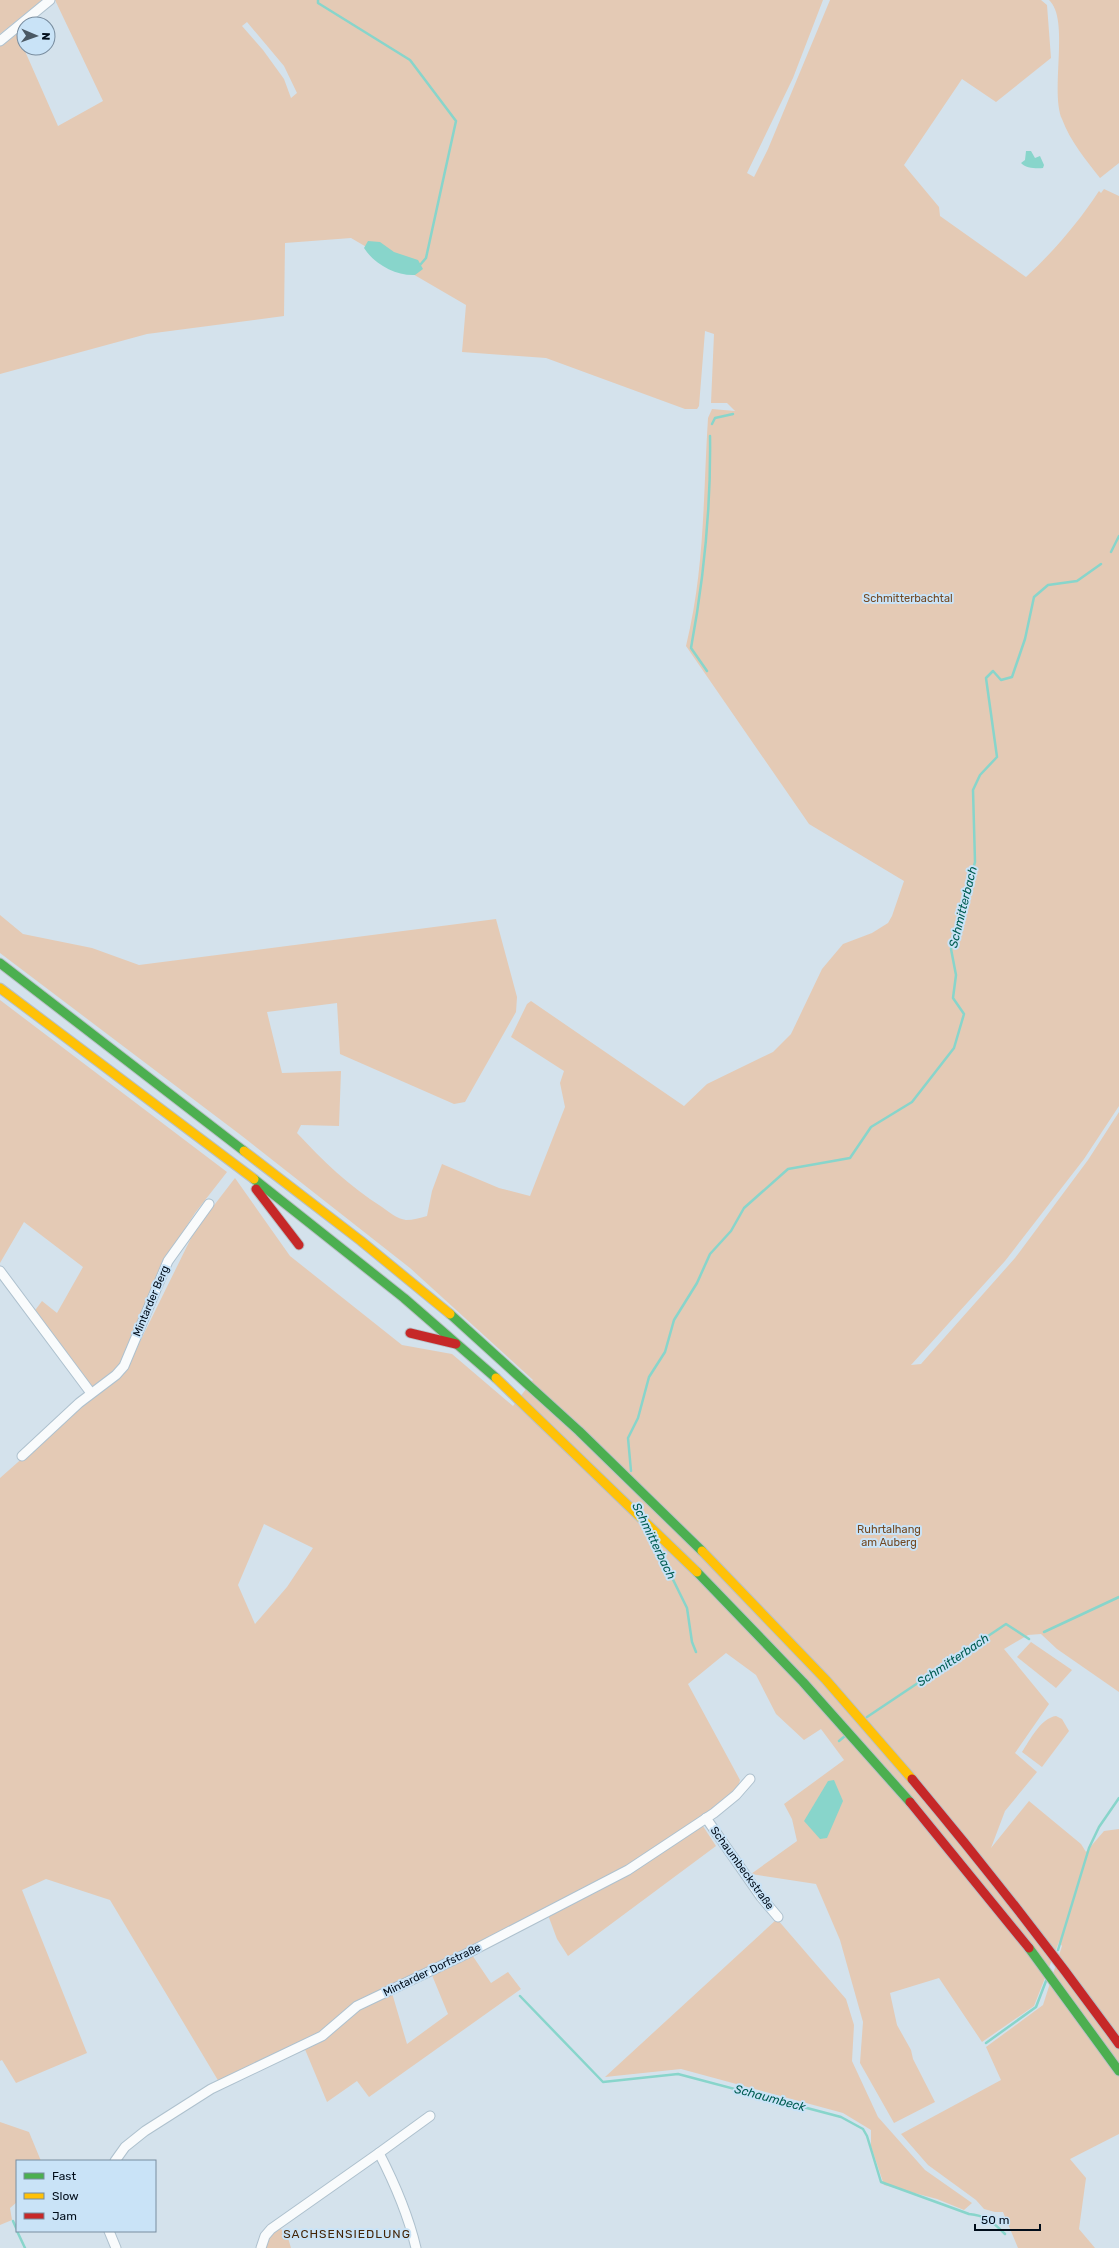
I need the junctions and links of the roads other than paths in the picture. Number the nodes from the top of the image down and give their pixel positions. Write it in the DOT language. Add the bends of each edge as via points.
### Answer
graph roads {
  1 [pos="50,0"];
  2 [pos="0,41"];
  3 [pos="0,963"];
  4 [pos="0,988"];
  5 [pos="241,1170"];
  6 [pos="209,1204"];
  7 [pos="300,1245"];
  8 [pos="0,1271"];
  9 [pos="410,1333"];
  10 [pos="460,1345"];
  11 [pos="91,1393"];
  12 [pos="22,1456"];
  13 [pos="750,1779"];
  14 [pos="706,1818"];
  15 [pos="778,1917"];
  16 [pos="1119,2044"];
  17 [pos="1119,2071"];
  18 [pos="430,2116"];
  19 [pos="379,2154"];
  20 [pos="116,2160"];
  21 [pos="109,2232"];
  22 [pos="116,2248"];
  23 [pos="261,2248"];
  24 [pos="416,2248"];
  1 -- 2 [label="street"];
  3 -- 16 [label="highway" via="334,1221 486,1346 620,1469 703,1550 837,1690 920,1785 1001,1885"];
  4 -- 5 [label="highway"];
  5 -- 7 [label="highway"];
  5 -- 10 [label="highway"];
  6 -- 11 [label="street, Mintarder Berg" via="168,1261 124,1366"];
  8 -- 11 [label="street"];
  9 -- 10 [label="highway"];
  10 -- 17 [label="highway" via="712,1585 854,1736 988,1895 1066,1996"];
  11 -- 12 [label="street, Mintarder Berg"];
  13 -- 14 [label="street, Mintarder Dorfstraße" via="732,1798"];
  14 -- 15 [label="street, Schaumbeckstraße"];
  14 -- 20 [label="street, Mintarder Dorfstraße" via="615,1878 357,2006 322,2036 205,2092 140,2134 125,2147"];
  18 -- 19 [label="street"];
  19 -- 23 [label="street" via="271,2229 265,2236"];
  19 -- 24 [label="street" via="409,2220"];
  21 -- 22 [label="street"];
}
